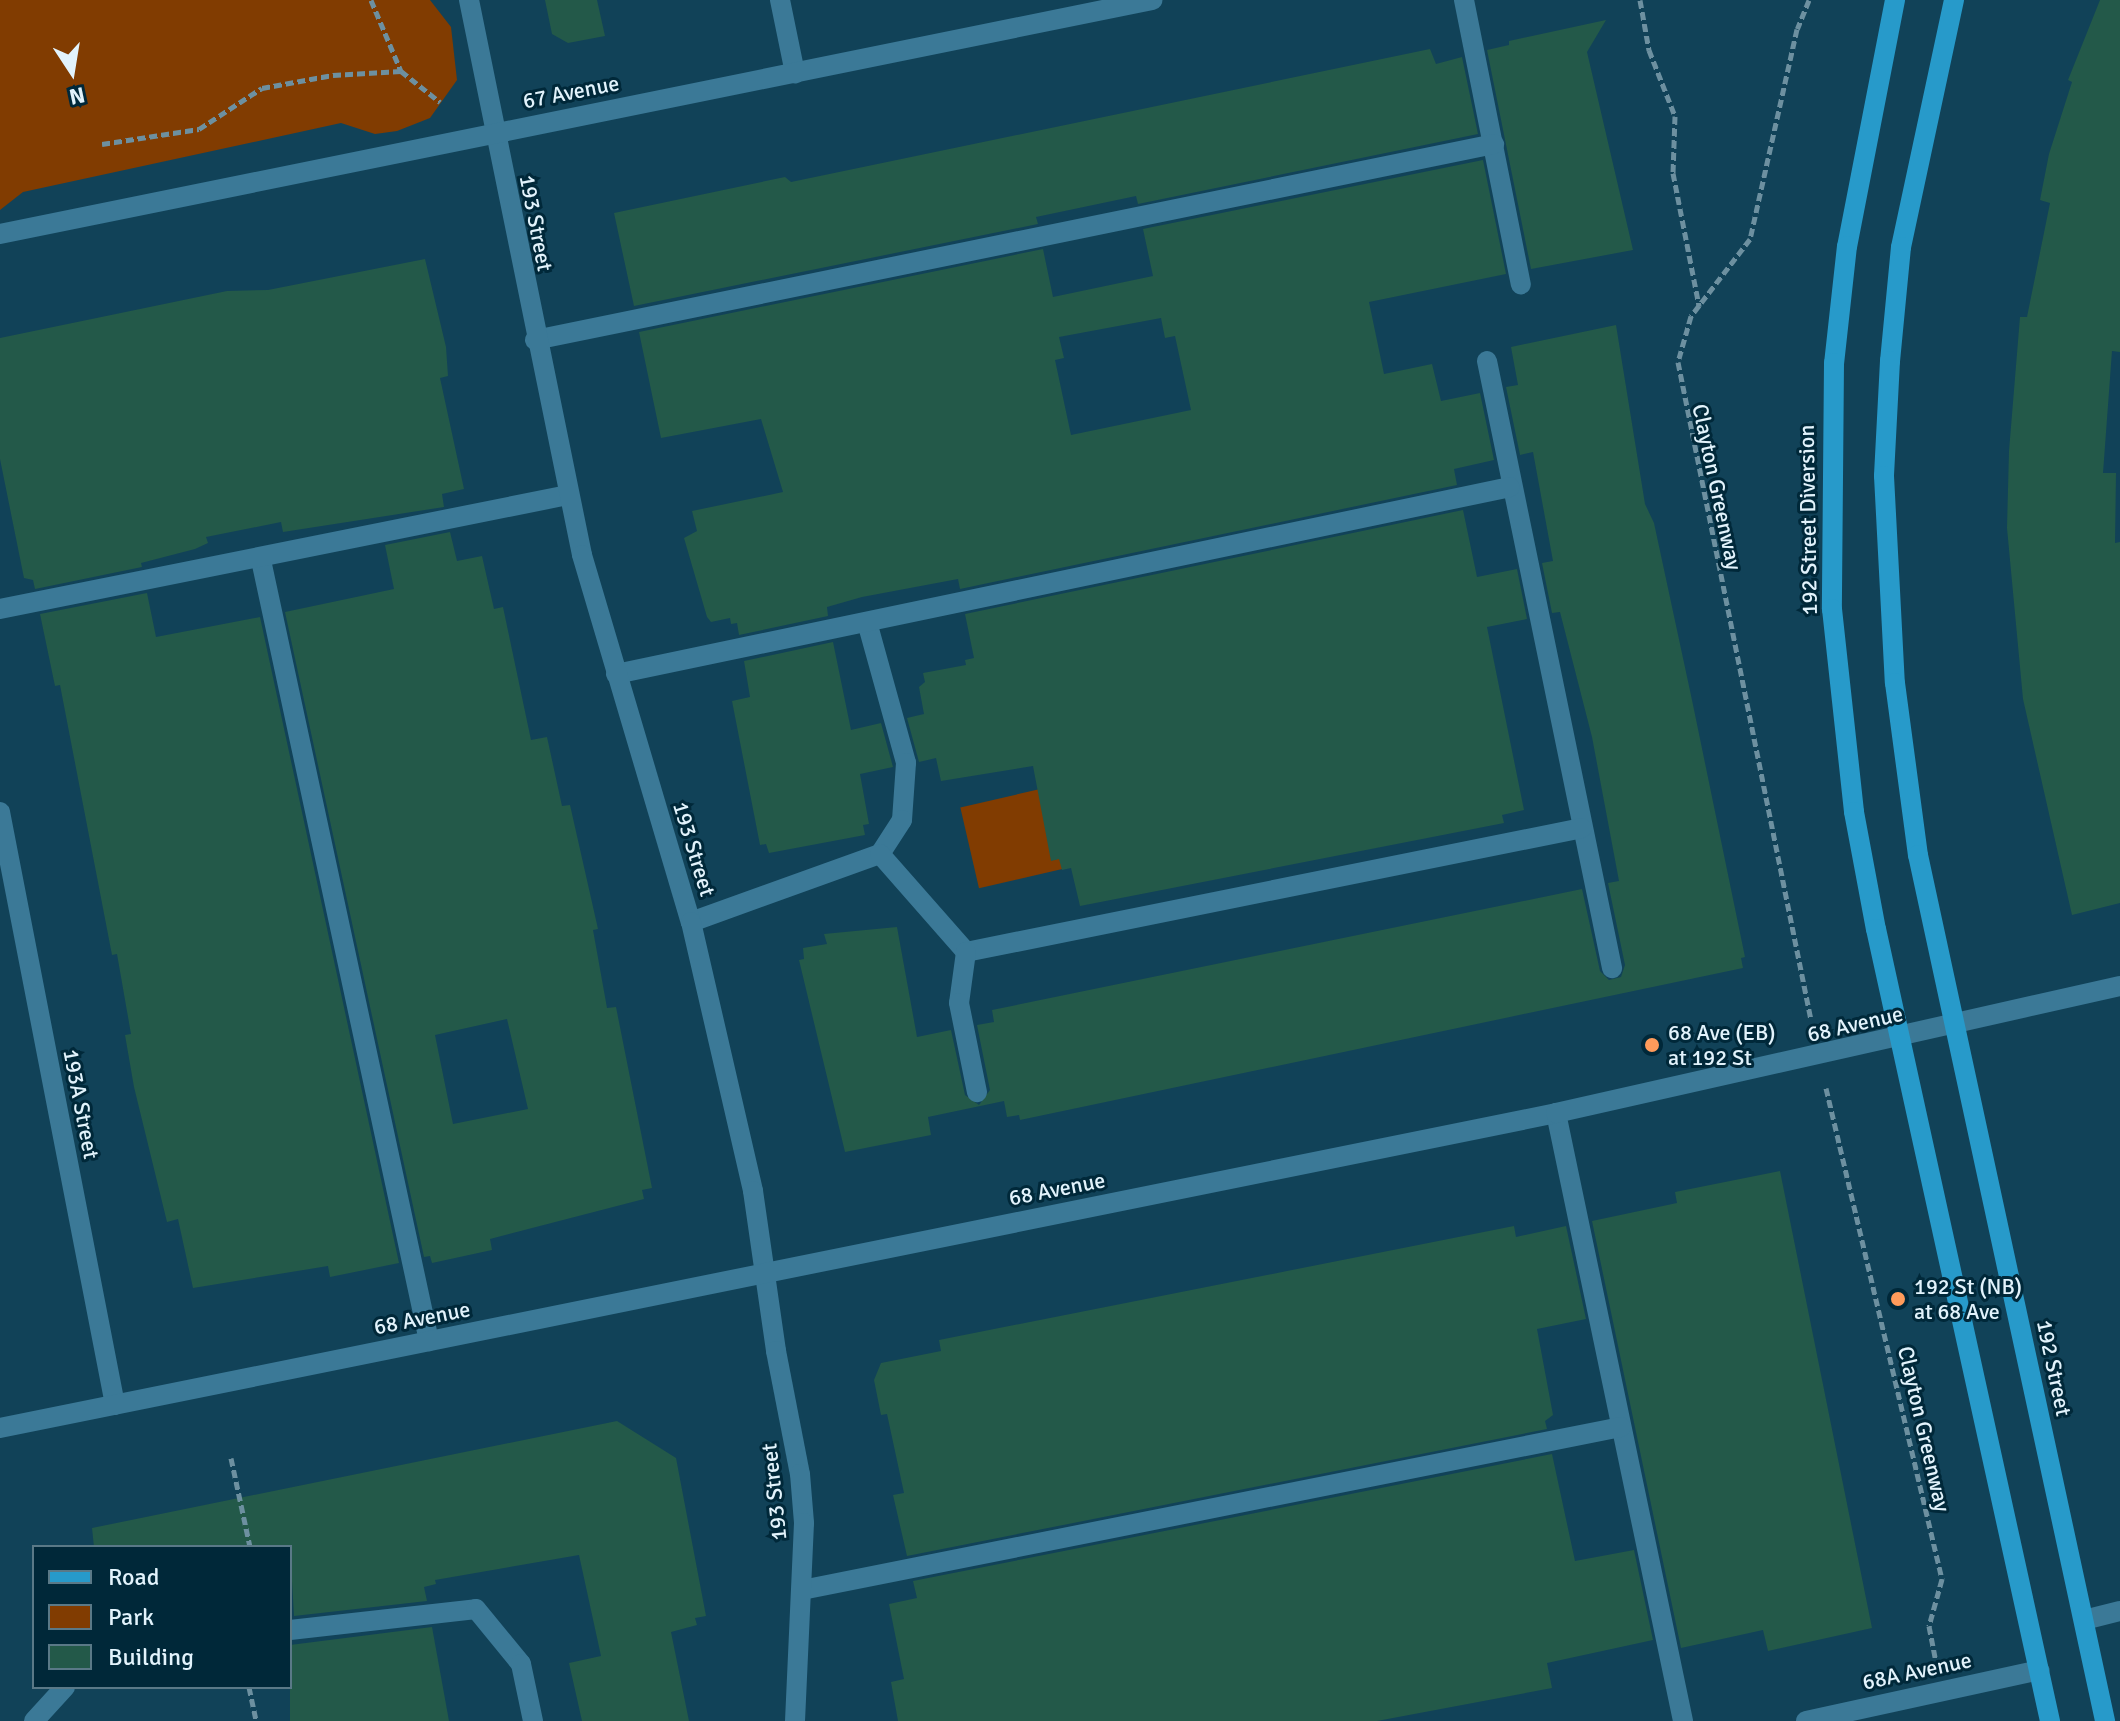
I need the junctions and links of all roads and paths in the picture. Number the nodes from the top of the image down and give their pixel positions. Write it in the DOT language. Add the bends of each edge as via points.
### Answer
graph roads {
  1 [pos="371,0"];
  2 [pos="469,0"];
  3 [pos="780,0"];
  4 [pos="1152,0"];
  5 [pos="1464,0"];
  6 [pos="1640,0"];
  7 [pos="1809,0"];
  8 [pos="1895,0"];
  9 [pos="1954,0"];
  10 [pos="1088,7"];
  11 [pos="401,71"];
  12 [pos="795,73"];
  13 [pos="440,102"];
  14 [pos="494,132"];
  15 [pos="102,144"];
  16 [pos="1494,144"];
  17 [pos="0,234"];
  18 [pos="1521,284"];
  19 [pos="1699,307"];
  20 [pos="535,340"];
  21 [pos="1487,361"];
  22 [pos="1510,487"];
  23 [pos="568,495"];
  24 [pos="261,560"];
  25 [pos="0,609"];
  26 [pos="867,622"];
  27 [pos="616,674"];
  28 [pos="0,812"];
  29 [pos="1582,828"];
  30 [pos="880,854"];
  31 [pos="691,922"];
  32 [pos="966,952"];
  33 [pos="1612,968"];
  34 [pos="2120,986"];
  35 [pos="1808,1003"];
  36 [pos="1955,1026"];
  37 [pos="1901,1039"];
  38 [pos="977,1092"];
  39 [pos="1556,1113"];
  40 [pos="1833,1118"];
  41 [pos="765,1273"];
  42 [pos="429,1341"];
  43 [pos="115,1405"];
  44 [pos="1621,1427"];
  45 [pos="0,1428"];
  46 [pos="231,1458"];
  47 [pos="250,1545"];
  48 [pos="802,1590"];
  49 [pos="2120,1611"];
  50 [pos="2084,1620"];
  51 [pos="292,1630"];
  52 [pos="1934,1655"];
  53 [pos="2040,1670"];
  54 [pos="63,1689"];
  55 [pos="249,1689"];
  56 [pos="34,1721"];
  57 [pos="256,1721"];
  58 [pos="533,1721"];
  59 [pos="795,1721"];
  60 [pos="1683,1721"];
  61 [pos="1806,1721"];
  62 [pos="2050,1721"];
  63 [pos="2105,1721"];
  1 -- 11 [label="path"];
  2 -- 14 [label="street, 193 Street"];
  3 -- 12 [label="street"];
  4 -- 10 [label="street, 67 Avenue"];
  5 -- 16 [label="street"];
  6 -- 19 [label="path" via="1649,50 1675,116 1673,173"];
  7 -- 19 [label="path, Clayton Greenway" via="1797,29 1750,239"];
  8 -- 37 [label="main road, 192 Street Diversion" via="1847,246 1832,402 1830,513 1832,609 1852,797"];
  9 -- 36 [label="main road" via="1901,247 1884,476 1904,775"];
  10 -- 12 [label="street, 67 Avenue"];
  11 -- 13 [label="path"];
  11 -- 15 [label="path" via="333,75 262,88 199,129"];
  12 -- 14 [label="street, 67 Avenue"];
  14 -- 17 [label="street, 67 Avenue"];
  14 -- 20 [label="street, 193 Street"];
  16 -- 18 [label="street"];
  16 -- 20 [label="street"];
  19 -- 35 [label="path, Clayton Greenway" via="1684,328 1679,382"];
  20 -- 23 [label="street, 193 Street"];
  21 -- 22 [label="street"];
  22 -- 26 [label="street"];
  22 -- 29 [label="street"];
  23 -- 24 [label="street"];
  23 -- 27 [label="street, 193 Street"];
  24 -- 25 [label="street"];
  24 -- 42 [label="street"];
  26 -- 27 [label="street"];
  26 -- 30 [label="street" via="906,763 902,820"];
  27 -- 31 [label="street, 193 Street"];
  28 -- 43 [label="street, 193A Street"];
  29 -- 32 [label="street"];
  29 -- 33 [label="street"];
  30 -- 31 [label="street"];
  30 -- 32 [label="street"];
  31 -- 41 [label="street, 193 Street" via="735,1101"];
  32 -- 38 [label="street" via="959,1003"];
  34 -- 36 [label="street, 68 Avenue"];
  36 -- 37 [label="street, 68 Avenue"];
  36 -- 50 [label="main road, 192 Street"];
  37 -- 39 [label="street, 68 Avenue"];
  37 -- 53 [label="main road"];
  39 -- 41 [label="street, 68 Avenue"];
  39 -- 44 [label="street"];
  40 -- 52 [label="path, Clayton Greenway" via="1942,1579 1929,1626"];
  41 -- 42 [label="street, 68 Avenue"];
  41 -- 48 [label="street, 193 Street" via="800,1474"];
  42 -- 43 [label="street, 68 Avenue"];
  43 -- 45 [label="street, 68 Avenue"];
  44 -- 48 [label="street"];
  44 -- 60 [label="street"];
  46 -- 47 [label="path"];
  48 -- 59 [label="street, 193 Street"];
  49 -- 50 [label="street"];
  50 -- 63 [label="main road, 192 Street"];
  51 -- 58 [label="street" via="476,1609 521,1664"];
  53 -- 61 [label="street, 68A Avenue"];
  53 -- 62 [label="main road"];
  54 -- 56 [label="street"];
  55 -- 57 [label="path"];
}
